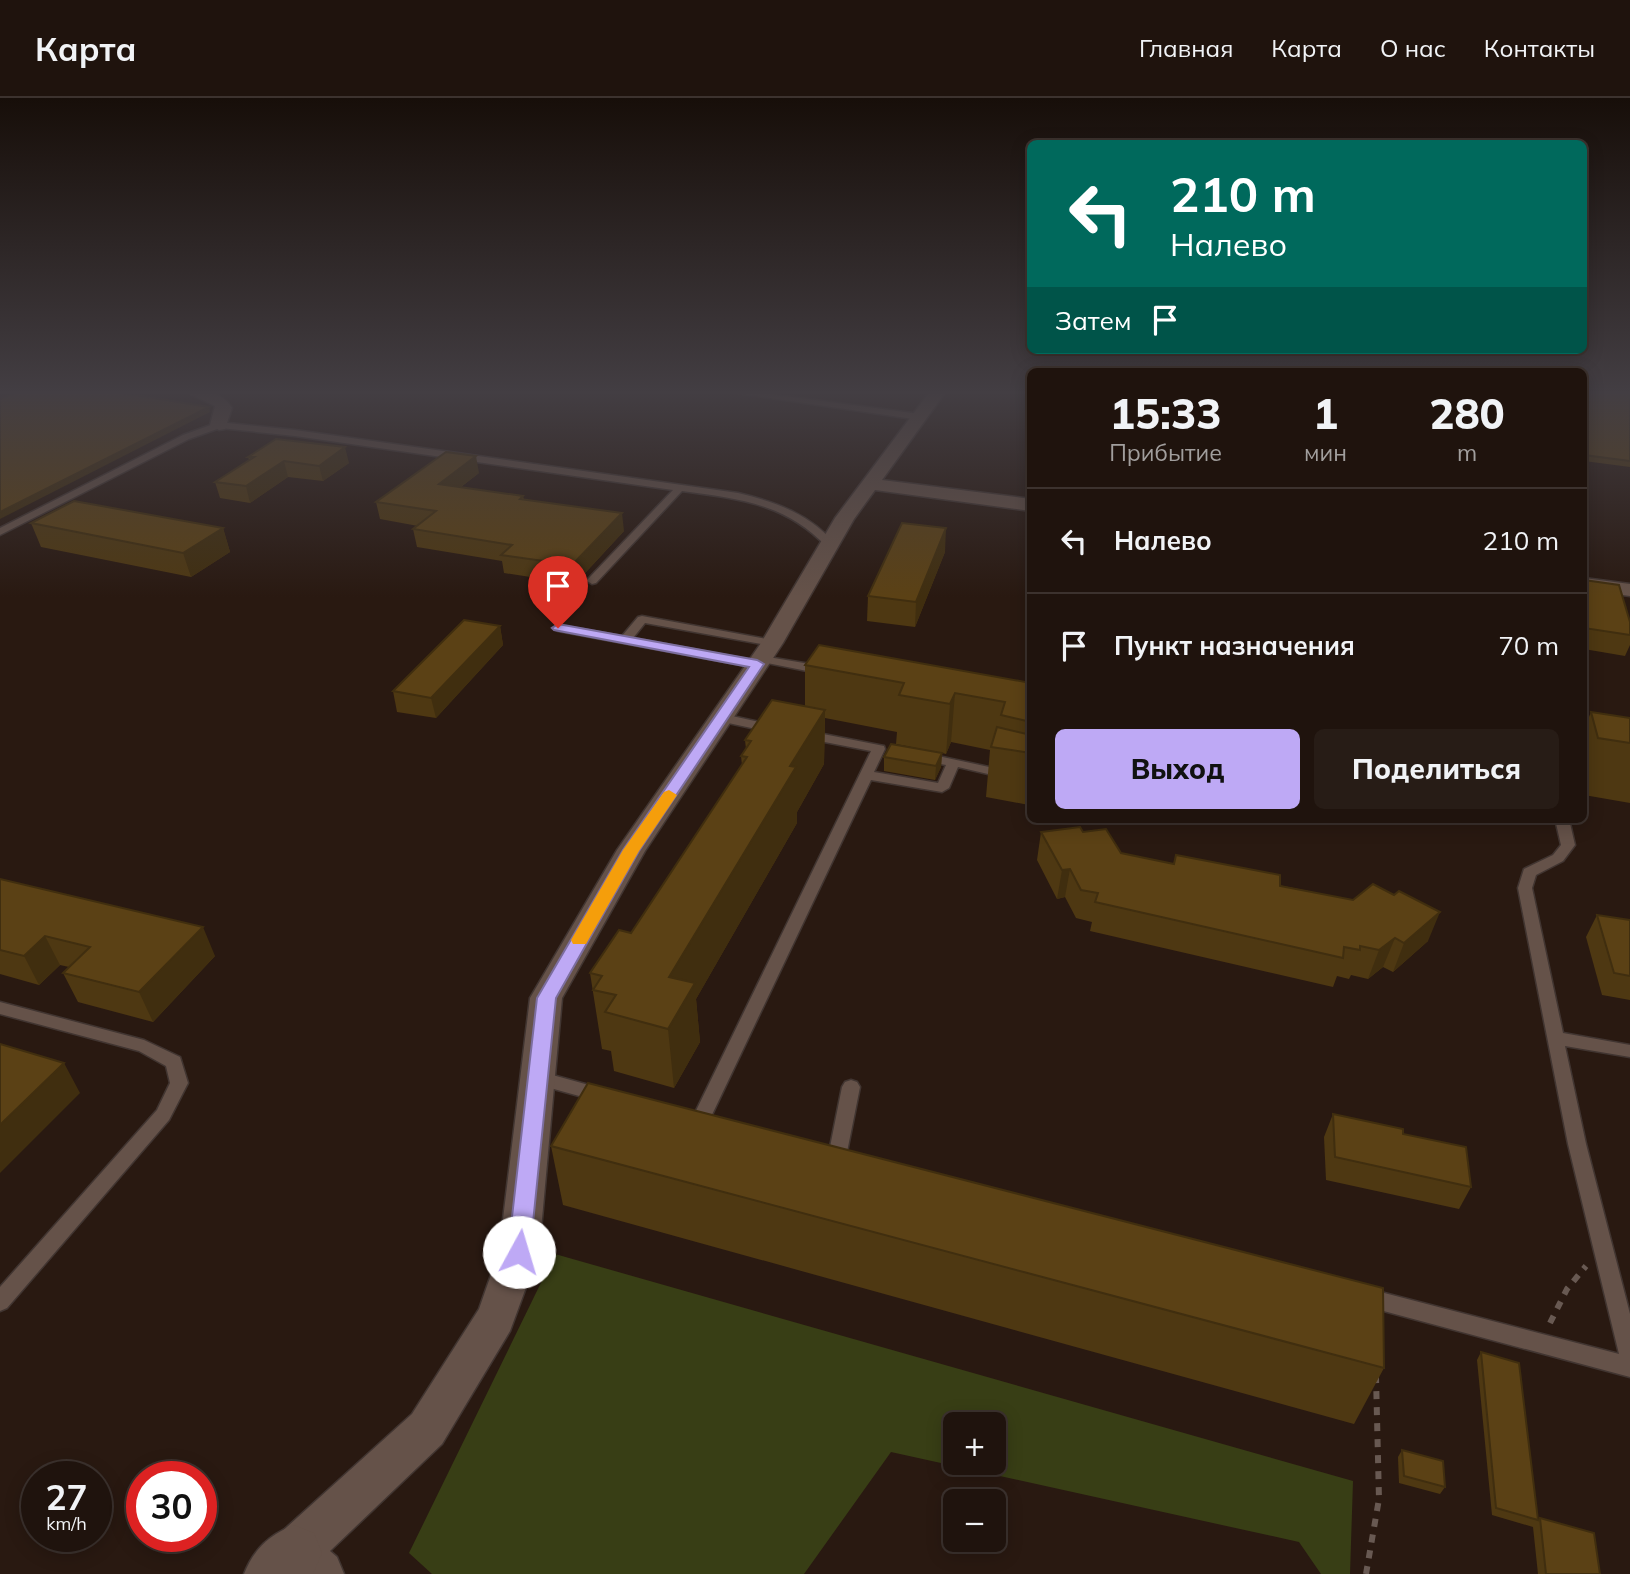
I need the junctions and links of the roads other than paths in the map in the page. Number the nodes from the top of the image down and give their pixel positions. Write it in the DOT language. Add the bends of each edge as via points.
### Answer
graph roads {
  1 [pos="143,459"];
  2 [pos="476,459"];
  3 [pos="889,459"];
  4 [pos="871,484"];
  5 [pos="680,488"];
  6 [pos="1027,504"];
  7 [pos="0,532"];
  8 [pos="831,545"];
  9 [pos="592,581"];
  10 [pos="1587,584"];
  11 [pos="1630,590"];
  12 [pos="558,628"];
  13 [pos="625,640"];
  14 [pos="764,655"];
  15 [pos="831,671"];
  16 [pos="723,718"];
  17 [pos="891,751"];
  18 [pos="954,762"];
  19 [pos="867,775"];
  20 [pos="1027,779"];
  21 [pos="1563,823"];
  22 [pos="0,1008"];
  23 [pos="1556,1038"];
  24 [pos="1630,1051"];
  25 [pos="538,1078"];
  26 [pos="851,1087"];
  27 [pos="621,1100"];
  28 [pos="725,1128"];
  29 [pos="837,1157"];
  30 [pos="1348,1292"];
  31 [pos="0,1302"];
  32 [pos="1625,1314"];
  33 [pos="1630,1355"];
  34 [pos="1630,1367"];
  35 [pos="296,1567"];
  1 -- 7 [label="lane"];
  2 -- 5 [label="lane"];
  3 -- 4 [label="street"];
  4 -- 6 [label="street"];
  4 -- 8 [label="street"];
  5 -- 8 [label="lane" via="766,503 807,521"];
  5 -- 9 [label="lane"];
  8 -- 14 [label="street"];
  10 -- 11 [label="street"];
  12 -- 13 [label="lane"];
  13 -- 14 [label="lane"];
  13 -- 14 [label="lane" via="642,619"];
  14 -- 15 [label="lane"];
  14 -- 16 [label="street"];
  16 -- 17 [label="lane"];
  16 -- 25 [label="street" via="631,850 546,998"];
  17 -- 18 [label="lane"];
  17 -- 19 [label="lane"];
  18 -- 19 [label="lane" via="942,788"];
  18 -- 20 [label="lane"];
  19 -- 28 [label="lane" via="693,1119"];
  21 -- 23 [label="lane" via="1568,845 1558,858 1529,872 1525,888"];
  22 -- 31 [label="lane" via="144,1046 174,1062 179,1083 163,1115"];
  23 -- 24 [label="lane"];
  23 -- 32 [label="lane" via="1577,1144"];
  25 -- 27 [label="lane"];
  25 -- 35 [label="street" via="519,1252 496,1318 427,1429"];
  26 -- 29 [label="lane"];
  30 -- 34 [label="lane"];
  32 -- 33 [label="lane"];
}
